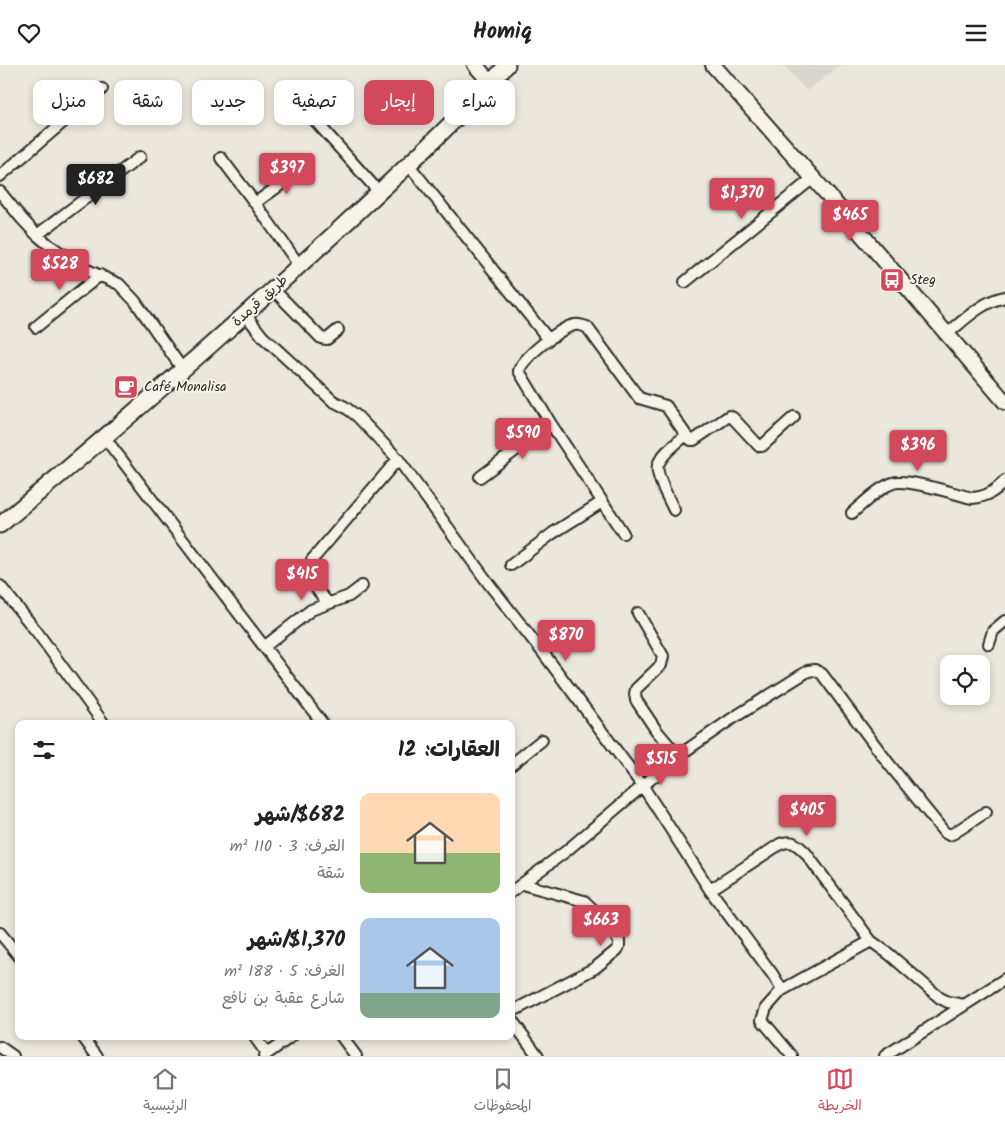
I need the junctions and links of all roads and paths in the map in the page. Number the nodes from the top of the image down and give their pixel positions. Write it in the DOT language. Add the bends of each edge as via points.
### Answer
graph roads {
  1 [pos="475,65"];
  2 [pos="507,65"];
  3 [pos="714,65"];
  4 [pos="488,80"];
  5 [pos="494,80"];
  6 [pos="60,125"];
  7 [pos="319,125"];
  8 [pos="449,125"];
  9 [pos="140,157"];
  10 [pos="221,158"];
  11 [pos="409,165"];
  12 [pos="304,168"];
  13 [pos="0,176"];
  14 [pos="813,178"];
  15 [pos="0,191"];
  16 [pos="379,191"];
  17 [pos="255,203"];
  18 [pos="37,235"];
  19 [pos="299,265"];
  20 [pos="100,275"];
  21 [pos="686,282"];
  22 [pos="273,289"];
  23 [pos="1005,297"];
  24 [pos="245,314"];
  25 [pos="36,327"];
  26 [pos="338,330"];
  27 [pos="947,334"];
  28 [pos="549,340"];
  29 [pos="183,370"];
  30 [pos="1005,402"];
  31 [pos="794,417"];
  32 [pos="551,424"];
  33 [pos="686,435"];
  34 [pos="105,438"];
  35 [pos="398,459"];
  36 [pos="480,477"];
  37 [pos="1005,481"];
  38 [pos="602,501"];
  39 [pos="674,510"];
  40 [pos="852,513"];
  41 [pos="0,525"];
  42 [pos="623,533"];
  43 [pos="511,565"];
  44 [pos="0,586"];
  45 [pos="362,586"];
  46 [pos="328,603"];
  47 [pos="638,613"];
  48 [pos="1005,621"];
  49 [pos="989,644"];
  50 [pos="264,647"];
  51 [pos="101,720"];
  52 [pos="320,720"];
  53 [pos="542,740"];
  54 [pos="678,757"];
  55 [pos="515,762"];
  56 [pos="642,785"];
  57 [pos="986,812"];
  58 [pos="522,885"];
  59 [pos="515,889"];
  60 [pos="710,890"];
  61 [pos="0,933"];
  62 [pos="871,941"];
  63 [pos="15,952"];
  64 [pos="1005,979"];
  65 [pos="782,990"];
  66 [pos="964,1005"];
  67 [pos="515,1010"];
  68 [pos="515,1024"];
  69 [pos="85,1040"];
  70 [pos="257,1040"];
  71 [pos="287,1040"];
  72 [pos="344,1040"];
  73 [pos="0,1047"];
  74 [pos="266,1055"];
  75 [pos="13,1056"];
  76 [pos="97,1056"];
  77 [pos="356,1056"];
  78 [pos="538,1056"];
  79 [pos="792,1056"];
  80 [pos="885,1056"];
  1 -- 4 [label="main road"];
  2 -- 5 [label="main road, طريق قرمدة"];
  3 -- 14 [label="main road"];
  6 -- 13 [label="street"];
  7 -- 16 [label="street"];
  8 -- 11 [label="main road, طريق قرمدة"];
  9 -- 18 [label="street"];
  10 -- 17 [label="street"];
  11 -- 16 [label="main road, طريق قرمدة"];
  11 -- 28 [label="street"];
  12 -- 17 [label="street"];
  14 -- 21 [label="street"];
  14 -- 27 [label="main road"];
  15 -- 18 [label="street"];
  16 -- 19 [label="main road, طريق قرمدة"];
  17 -- 19 [label="street"];
  18 -- 20 [label="street" via="73,262"];
  19 -- 22 [label="main road, طريق قرمدة"];
  20 -- 25 [label="street"];
  20 -- 29 [label="street" via="126,290"];
  22 -- 24 [label="main road, طريق قرمدة"];
  22 -- 26 [label="street" via="321,338 327,339"];
  23 -- 27 [label="street" via="982,307"];
  24 -- 29 [label="main road, طريق قرمدة"];
  24 -- 35 [label="street" via="263,337 333,401 357,416"];
  27 -- 30 [label="main road"];
  28 -- 32 [label="street" via="524,361 519,371"];
  28 -- 33 [label="street" via="567,327 586,327 639,398 666,407"];
  29 -- 34 [label="main road, طريق قرمدة"];
  31 -- 33 [label="street" via="762,446 729,417 694,440"];
  32 -- 36 [label="street"];
  32 -- 38 [label="street"];
  33 -- 39 [label="street" via="658,465 658,475"];
  34 -- 41 [label="main road, طريق قرمدة"];
  34 -- 50 [label="street"];
  35 -- 46 [label="street" via="312,560 309,571 312,583"];
  35 -- 56 [label="street"];
  37 -- 40 [label="street" via="990,495 972,498 910,483 893,483"];
  38 -- 42 [label="street"];
  38 -- 43 [label="street"];
  44 -- 51 [label="street"];
  45 -- 46 [label="street"];
  46 -- 50 [label="street" via="304,615"];
  47 -- 54 [label="street" via="663,656 661,665 634,694 656,730"];
  48 -- 49 [label="street" via="993,631"];
  50 -- 52 [label="street"];
  53 -- 55 [label="street"];
  54 -- 56 [label="street"];
  54 -- 57 [label="street" via="799,676 815,670 822,674 944,832 954,833"];
  56 -- 58 [label="street"];
  56 -- 60 [label="street"];
  58 -- 59 [label="street"];
  58 -- 67 [label="street" via="584,901 612,930 619,946 596,968"];
  60 -- 62 [label="street" via="780,844 795,843"];
  60 -- 65 [label="street"];
  61 -- 63 [label="street"];
  62 -- 65 [label="street"];
  62 -- 66 [label="street" via="940,998"];
  64 -- 66 [label="street"];
  65 -- 79 [label="street" via="766,1008 762,1020"];
  66 -- 80 [label="street"];
  68 -- 78 [label="street"];
  69 -- 76 [label="street"];
  70 -- 74 [label="street"];
  71 -- 74 [label="street"];
  72 -- 77 [label="street"];
  73 -- 75 [label="street"];
}
